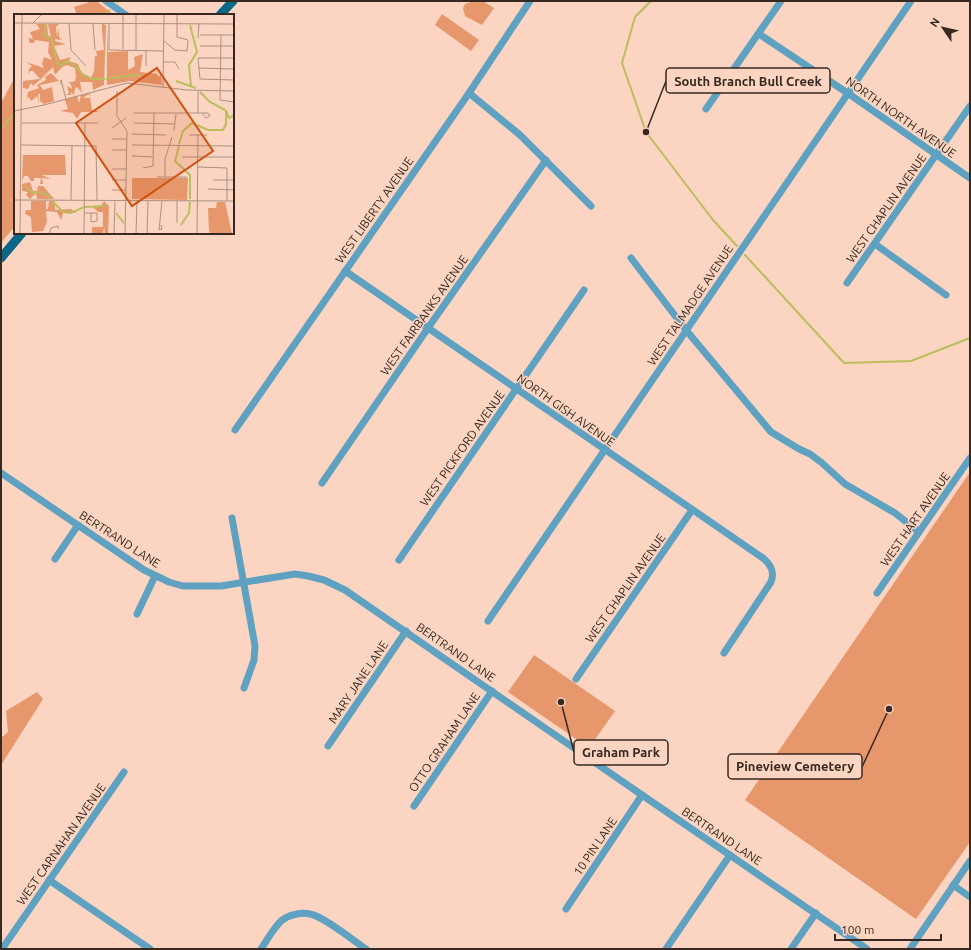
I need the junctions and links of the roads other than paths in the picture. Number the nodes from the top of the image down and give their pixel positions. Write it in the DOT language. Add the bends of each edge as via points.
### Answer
graph roads {
  1 [pos="106,1"];
  2 [pos="233,1"];
  3 [pos="530,1"];
  4 [pos="781,1"];
  5 [pos="911,1"];
  6 [pos="125,14"];
  7 [pos="221,14"];
  8 [pos="759,34"];
  9 [pos="469,93"];
  10 [pos="849,94"];
  11 [pos="970,106"];
  12 [pos="706,109"];
  13 [pos="937,155"];
  14 [pos="546,160"];
  15 [pos="970,178"];
  16 [pos="591,206"];
  17 [pos="21,234"];
  18 [pos="875,244"];
  19 [pos="1,258"];
  20 [pos="631,258"];
  21 [pos="345,271"];
  22 [pos="847,283"];
  23 [pos="584,290"];
  24 [pos="946,295"];
  25 [pos="428,328"];
  26 [pos="686,330"];
  27 [pos="516,389"];
  28 [pos="234,430"];
  29 [pos="604,449"];
  30 [pos="970,458"];
  31 [pos="1,473"];
  32 [pos="322,483"];
  33 [pos="692,510"];
  34 [pos="232,518"];
  35 [pos="78,525"];
  36 [pos="919,532"];
  37 [pos="55,559"];
  38 [pos="399,560"];
  39 [pos="155,576"];
  40 [pos="244,581"];
  41 [pos="877,593"];
  42 [pos="137,614"];
  43 [pos="488,621"];
  44 [pos="406,632"];
  45 [pos="724,653"];
  46 [pos="576,679"];
  47 [pos="244,688"];
  48 [pos="492,690"];
  49 [pos="328,746"];
  50 [pos="124,772"];
  51 [pos="642,795"];
  52 [pos="414,806"];
  53 [pos="730,855"];
  54 [pos="970,861"];
  55 [pos="49,880"];
  56 [pos="954,885"];
  57 [pos="970,897"];
  58 [pos="566,909"];
  59 [pos="816,913"];
  60 [pos="2,949"];
  61 [pos="150,949"];
  62 [pos="261,949"];
  63 [pos="366,949"];
  64 [pos="666,949"];
  65 [pos="790,949"];
  66 [pos="868,949"];
  67 [pos="910,949"];
  1 -- 6 [label="street"];
  2 -- 7 [label="main road"];
  3 -- 9 [label="street, WEST LIBERTY AVENUE"];
  4 -- 8 [label="street"];
  5 -- 10 [label="street, WEST TALMADGE AVENUE"];
  8 -- 10 [label="street, NORTH NORTH AVENUE"];
  8 -- 12 [label="street"];
  9 -- 14 [label="street"];
  9 -- 21 [label="street, WEST LIBERTY AVENUE"];
  10 -- 13 [label="street, NORTH NORTH AVENUE"];
  10 -- 26 [label="street, WEST TALMADGE AVENUE"];
  11 -- 13 [label="street, WEST CHAPLIN AVENUE"];
  13 -- 15 [label="street, NORTH NORTH AVENUE"];
  13 -- 18 [label="street, WEST CHAPLIN AVENUE"];
  14 -- 16 [label="street"];
  14 -- 25 [label="street, WEST FAIRBANKS AVENUE"];
  17 -- 19 [label="main road"];
  18 -- 22 [label="street, WEST CHAPLIN AVENUE"];
  18 -- 24 [label="street"];
  20 -- 26 [label="street"];
  21 -- 25 [label="street, NORTH GISH AVENUE"];
  21 -- 28 [label="street, WEST LIBERTY AVENUE"];
  23 -- 27 [label="street, WEST PICKFORD AVENUE"];
  25 -- 27 [label="street, NORTH GISH AVENUE"];
  25 -- 32 [label="street, WEST FAIRBANKS AVENUE"];
  26 -- 29 [label="street, WEST TALMADGE AVENUE"];
  26 -- 36 [label="street" via="771,432 810,454 845,484 895,513"];
  27 -- 29 [label="street, NORTH GISH AVENUE"];
  27 -- 38 [label="street, WEST PICKFORD AVENUE"];
  29 -- 33 [label="street, NORTH GISH AVENUE"];
  29 -- 43 [label="street, WEST TALMADGE AVENUE"];
  30 -- 36 [label="street, WEST HART AVENUE"];
  31 -- 35 [label="street, BERTRAND LANE"];
  33 -- 45 [label="street, NORTH GISH AVENUE" via="763,558 772,570 771,582"];
  33 -- 46 [label="street, WEST CHAPLIN AVENUE"];
  34 -- 40 [label="street"];
  35 -- 37 [label="street"];
  35 -- 39 [label="street, BERTRAND LANE"];
  36 -- 41 [label="street, WEST HART AVENUE"];
  39 -- 40 [label="street, BERTRAND LANE" via="183,586 221,586"];
  39 -- 42 [label="street"];
  40 -- 44 [label="street, BERTRAND LANE" via="295,574 324,580 345,590"];
  40 -- 47 [label="street" via="255,646 254,660"];
  44 -- 48 [label="street, BERTRAND LANE"];
  44 -- 49 [label="street, MARY JANE LANE"];
  48 -- 51 [label="street, BERTRAND LANE"];
  48 -- 52 [label="street, OTTO GRAHAM LANE"];
  50 -- 55 [label="street, WEST CARNAHAN AVENUE"];
  51 -- 53 [label="street, BERTRAND LANE"];
  51 -- 58 [label="street, 10 PIN LANE"];
  53 -- 59 [label="street, BERTRAND LANE"];
  53 -- 64 [label="street"];
  54 -- 56 [label="street"];
  55 -- 60 [label="street, WEST CARNAHAN AVENUE"];
  55 -- 61 [label="street"];
  56 -- 57 [label="street"];
  56 -- 67 [label="street"];
  59 -- 65 [label="street"];
  59 -- 66 [label="street, BERTRAND LANE"];
  62 -- 63 [label="street" via="282,920 292,915 311,914"];
}
